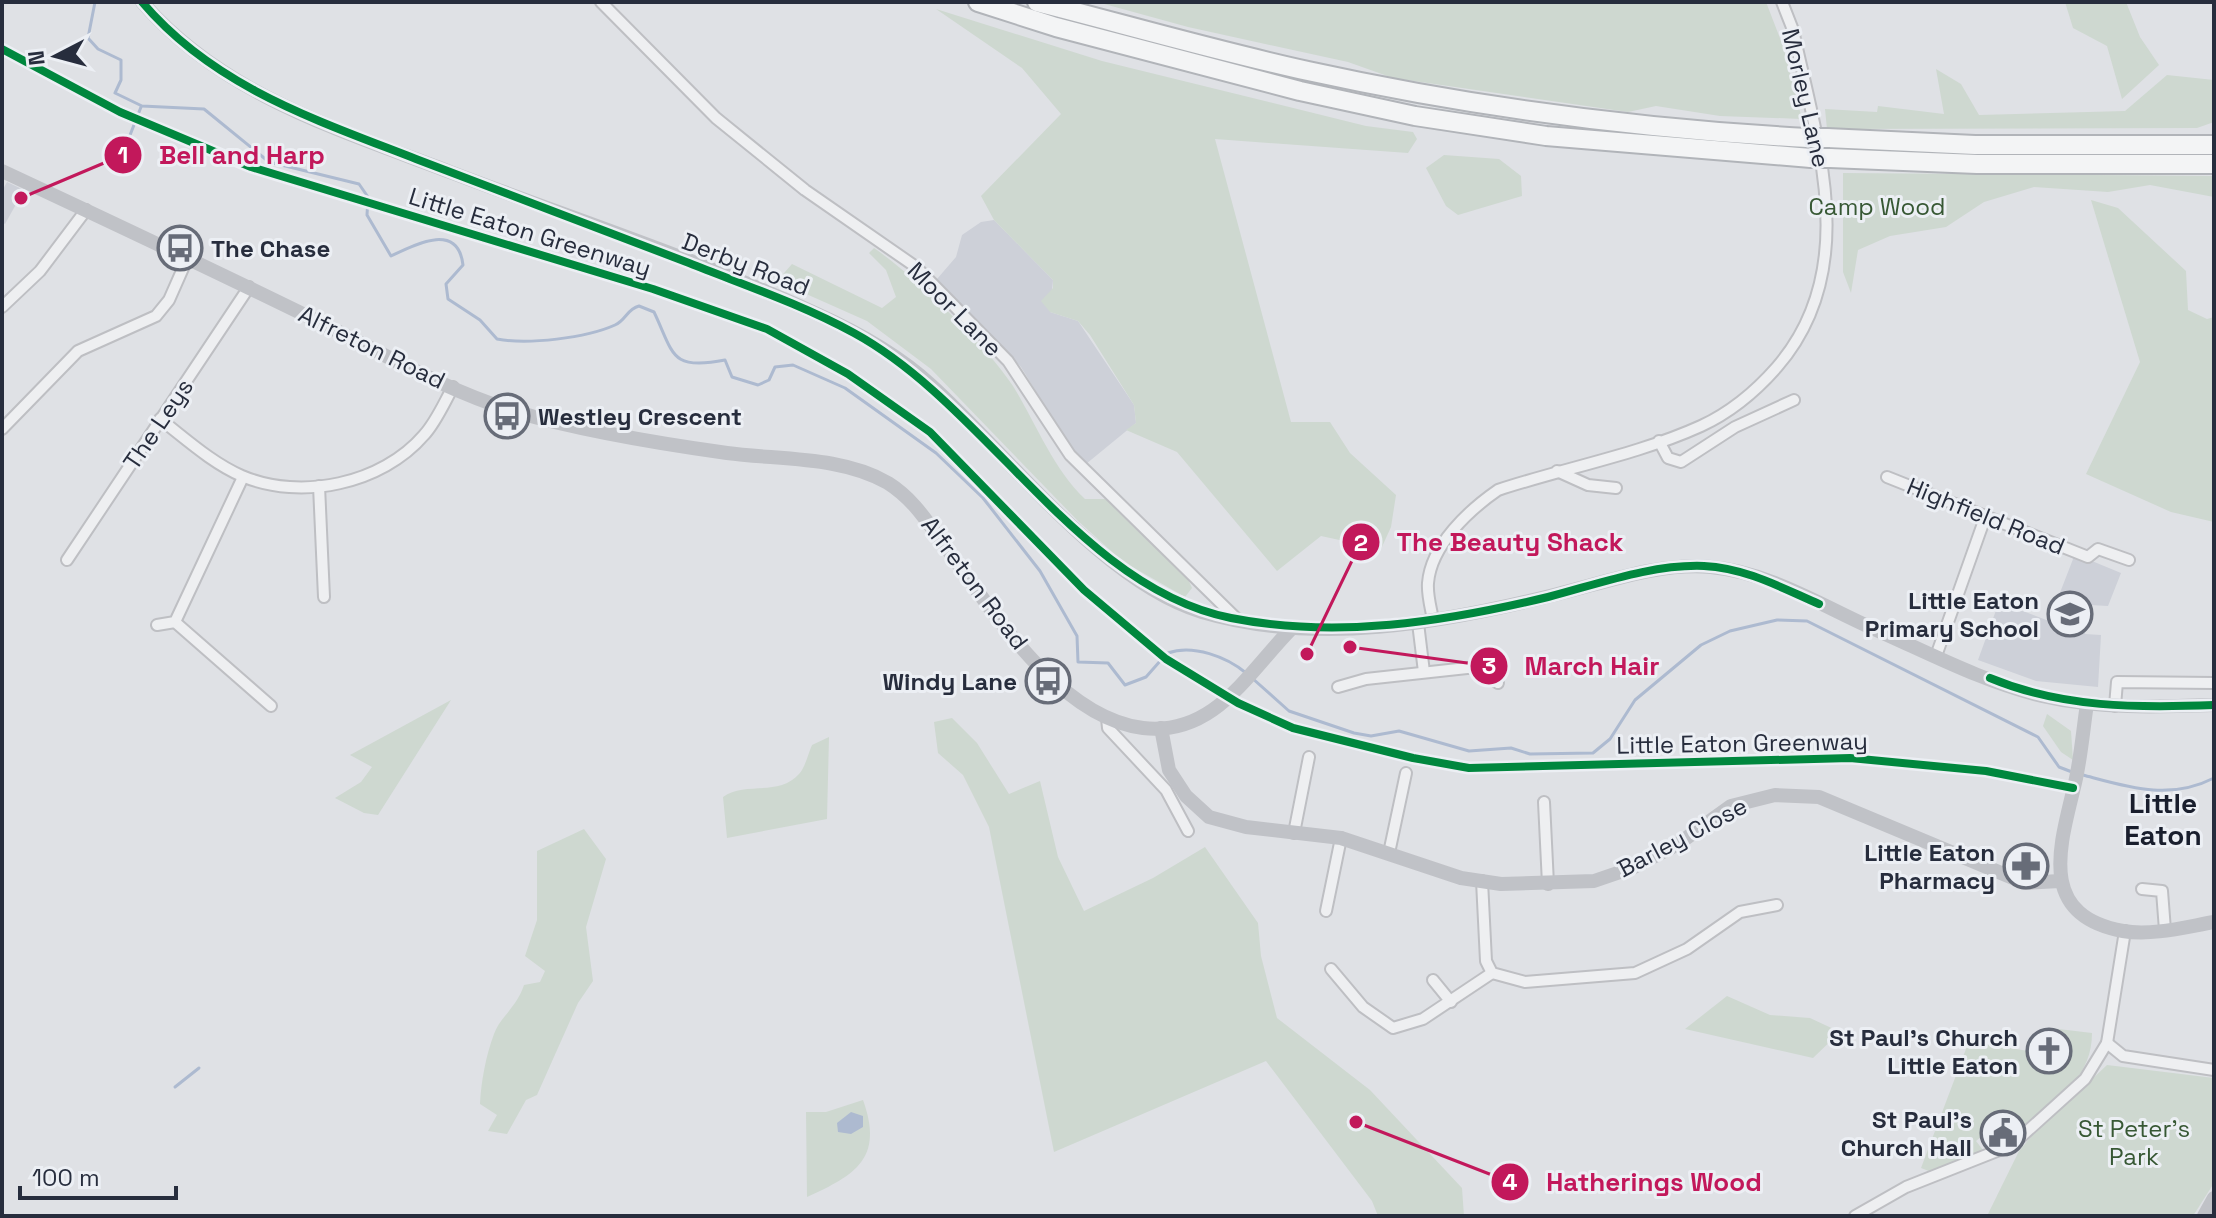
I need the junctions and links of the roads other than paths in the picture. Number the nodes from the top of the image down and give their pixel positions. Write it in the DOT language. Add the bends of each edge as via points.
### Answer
graph roads {
  1 [pos="142,2"];
  2 [pos="601,2"];
  3 [pos="978,2"];
  4 [pos="1037,2"];
  5 [pos="1782,2"];
  6 [pos="2214,145"];
  7 [pos="2214,164"];
  8 [pos="2,171"];
  9 [pos="86,210"];
  10 [pos="188,257"];
  11 [pos="249,287"];
  12 [pos="2,307"];
  13 [pos="453,387"];
  14 [pos="1794,400"];
  15 [pos="160,419"];
  16 [pos="2,429"];
  17 [pos="1659,441"];
  18 [pos="1557,471"];
  19 [pos="243,477"];
  20 [pos="1887,477"];
  21 [pos="319,486"];
  22 [pos="1616,488"];
  23 [pos="1986,515"];
  24 [pos="67,560"];
  25 [pos="2129,560"];
  26 [pos="324,597"];
  27 [pos="1238,620"];
  28 [pos="1425,621"];
  29 [pos="175,622"];
  30 [pos="157,625"];
  31 [pos="1291,629"];
  32 [pos="1936,656"];
  33 [pos="1424,672"];
  34 [pos="1498,683"];
  35 [pos="2214,683"];
  36 [pos="1338,687"];
  37 [pos="270,688"];
  38 [pos="2087,704"];
  39 [pos="2214,705"];
  40 [pos="2115,706"];
  41 [pos="1107,718"];
  42 [pos="1161,728"];
  43 [pos="1309,757"];
  44 [pos="1406,773"];
  45 [pos="1544,802"];
  46 [pos="1188,831"];
  47 [pos="1294,833"];
  48 [pos="1341,838"];
  49 [pos="1389,853"];
  50 [pos="1482,881"];
  51 [pos="2060,881"];
  52 [pos="1548,884"];
  53 [pos="2142,889"];
  54 [pos="1777,905"];
  55 [pos="1326,911"];
  56 [pos="2214,922"];
  57 [pos="2165,930"];
  58 [pos="2125,931"];
  59 [pos="1331,969"];
  60 [pos="1492,973"];
  61 [pos="1433,980"];
  62 [pos="1451,1002"];
  63 [pos="2107,1043"];
  64 [pos="2214,1070"];
  65 [pos="2214,1198"];
  66 [pos="1855,1216"];
  67 [pos="2204,1216"];
  1 -- 27 [label="street, Derby Road" via="213,66 293,112 766,293 856,334 927,381 1125,570 1176,602"];
  2 -- 27 [label="street, Moor Lane" via="716,118 805,190 916,267 1008,361 1070,455"];
  3 -- 7 [label="highway, bridge" via="1300,91 1546,136 1811,158"];
  4 -- 6 [label="highway" via="1306,71 1613,121 1960,145"];
  5 -- 17 [label="street, Morley Lane" via="1793,30 1824,179 1827,244 1819,294 1795,344 1754,391 1711,421"];
  8 -- 9 [label="street, Alfreton Road"];
  9 -- 10 [label="street, Alfreton Road"];
  9 -- 12 [label="street" via="40,271"];
  10 -- 11 [label="street, Alfreton Road"];
  10 -- 16 [label="street" via="156,316 78,351"];
  11 -- 13 [label="street, Alfreton Road"];
  11 -- 15 [label="street, The Leys"];
  13 -- 21 [label="street" via="425,434 401,456 373,472"];
  13 -- 41 [label="street, Alfreton Road" via="479,400 560,423 667,445 848,468 887,483 921,511 1006,629 1072,696"];
  14 -- 17 [label="street" via="1735,427 1681,462 1668,458"];
  15 -- 19 [label="street"];
  15 -- 24 [label="street, The Leys"];
  17 -- 18 [label="street, Morley Lane"];
  18 -- 22 [label="street" via="1588,485"];
  18 -- 28 [label="street, Morley Lane" via="1498,490 1468,514 1432,565"];
  19 -- 21 [label="street" via="279,486"];
  19 -- 29 [label="street"];
  20 -- 23 [label="street, Highfield Road"];
  21 -- 26 [label="street"];
  23 -- 25 [label="street, Highfield Road" via="2088,557 2098,549"];
  23 -- 32 [label="street"];
  27 -- 31 [label="street, Derby Road"];
  28 -- 31 [label="street"];
  28 -- 32 [label="street" via="1490,611 1656,570 1707,566 1761,578"];
  28 -- 33 [label="street, Morley Lane"];
  29 -- 30 [label="street"];
  29 -- 37 [label="street" via="266,702"];
  31 -- 42 [label="street, Alfreton Road" via="1222,705 1197,721"];
  32 -- 38 [label="street" via="2022,690"];
  33 -- 34 [label="street" via="1476,668"];
  33 -- 36 [label="street"];
  35 -- 40 [label="street" via="2117,682"];
  38 -- 40 [label="street"];
  38 -- 51 [label="street" via="2058,860"];
  39 -- 40 [label="street"];
  41 -- 42 [label="street, Alfreton Road"];
  41 -- 46 [label="street" via="1108,728 1166,790"];
  42 -- 47 [label="street, Barley Close" via="1169,770 1209,817"];
  43 -- 47 [label="street"];
  44 -- 49 [label="street"];
  45 -- 52 [label="street"];
  47 -- 48 [label="street, Barley Close"];
  48 -- 49 [label="street, Barley Close"];
  48 -- 55 [label="street"];
  49 -- 50 [label="street, Barley Close" via="1437,873"];
  50 -- 52 [label="street, Barley Close"];
  50 -- 60 [label="street" via="1484,951"];
  51 -- 52 [label="street, Barley Close" via="2025,883 1819,797 1775,795 1731,806 1678,844 1632,868 1594,881"];
  51 -- 58 [label="street" via="2081,911"];
  53 -- 57 [label="street" via="2162,891"];
  54 -- 60 [label="street" via="1740,912 1687,949 1635,973 1525,982"];
  56 -- 57 [label="street"];
  57 -- 58 [label="street"];
  58 -- 63 [label="street"];
  59 -- 62 [label="street" via="1363,1007 1393,1028 1423,1019"];
  60 -- 62 [label="street"];
  61 -- 62 [label="street"];
  63 -- 64 [label="street" via="2123,1056"];
  63 -- 66 [label="street" via="2085,1079 2012,1145 1906,1187"];
  65 -- 67 [label="street"];
}
